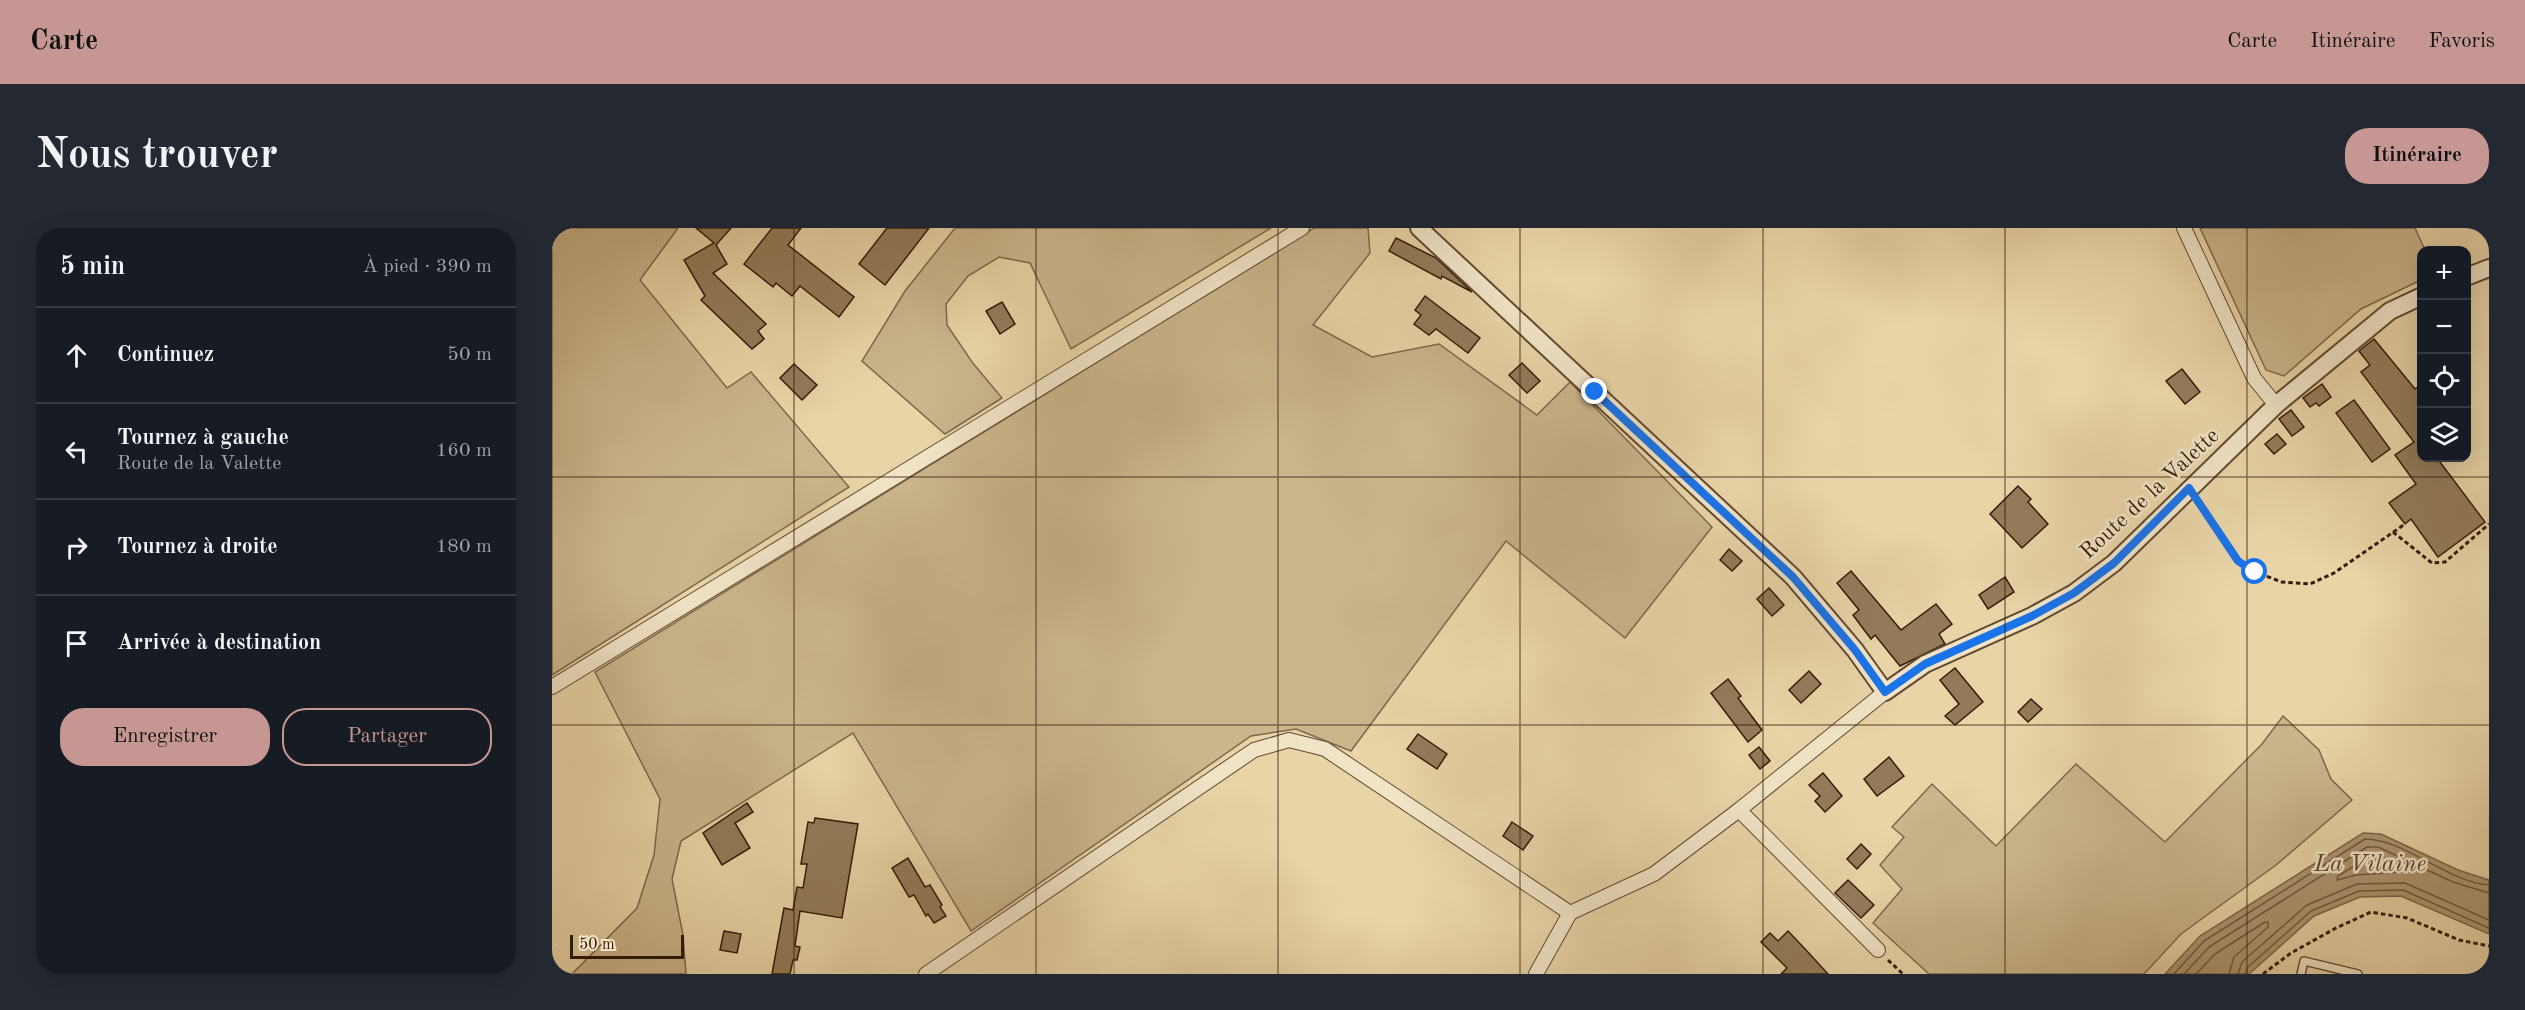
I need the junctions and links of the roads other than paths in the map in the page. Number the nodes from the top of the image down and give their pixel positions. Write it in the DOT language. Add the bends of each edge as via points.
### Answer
graph roads {
  1 [pos="1302,228"];
  2 [pos="1419,228"];
  3 [pos="2184,228"];
  4 [pos="2489,268"];
  5 [pos="2471,276"];
  6 [pos="2417,298"];
  7 [pos="2276,405"];
  8 [pos="552,687"];
  9 [pos="1885,692"];
  10 [pos="1739,810"];
  11 [pos="1570,913"];
  12 [pos="1878,950"];
  13 [pos="926,974"];
  14 [pos="1536,974"];
  15 [pos="2301,974"];
  16 [pos="2358,974"];
  1 -- 8 [label="street"];
  2 -- 9 [label="street" via="1793,577"];
  3 -- 7 [label="street" via="2254,378"];
  4 -- 5 [label="street"];
  6 -- 7 [label="street, Route de la Valette" via="2390,311"];
  7 -- 9 [label="street, Route de la Valette" via="2114,563 2074,593 1925,664"];
  9 -- 10 [label="street"];
  10 -- 11 [label="street" via="1654,874"];
  10 -- 12 [label="street"];
  11 -- 13 [label="street" via="1325,749 1289,740 1254,750"];
  11 -- 14 [label="street"];
  15 -- 16 [label="lane" via="2304,961"];
}
